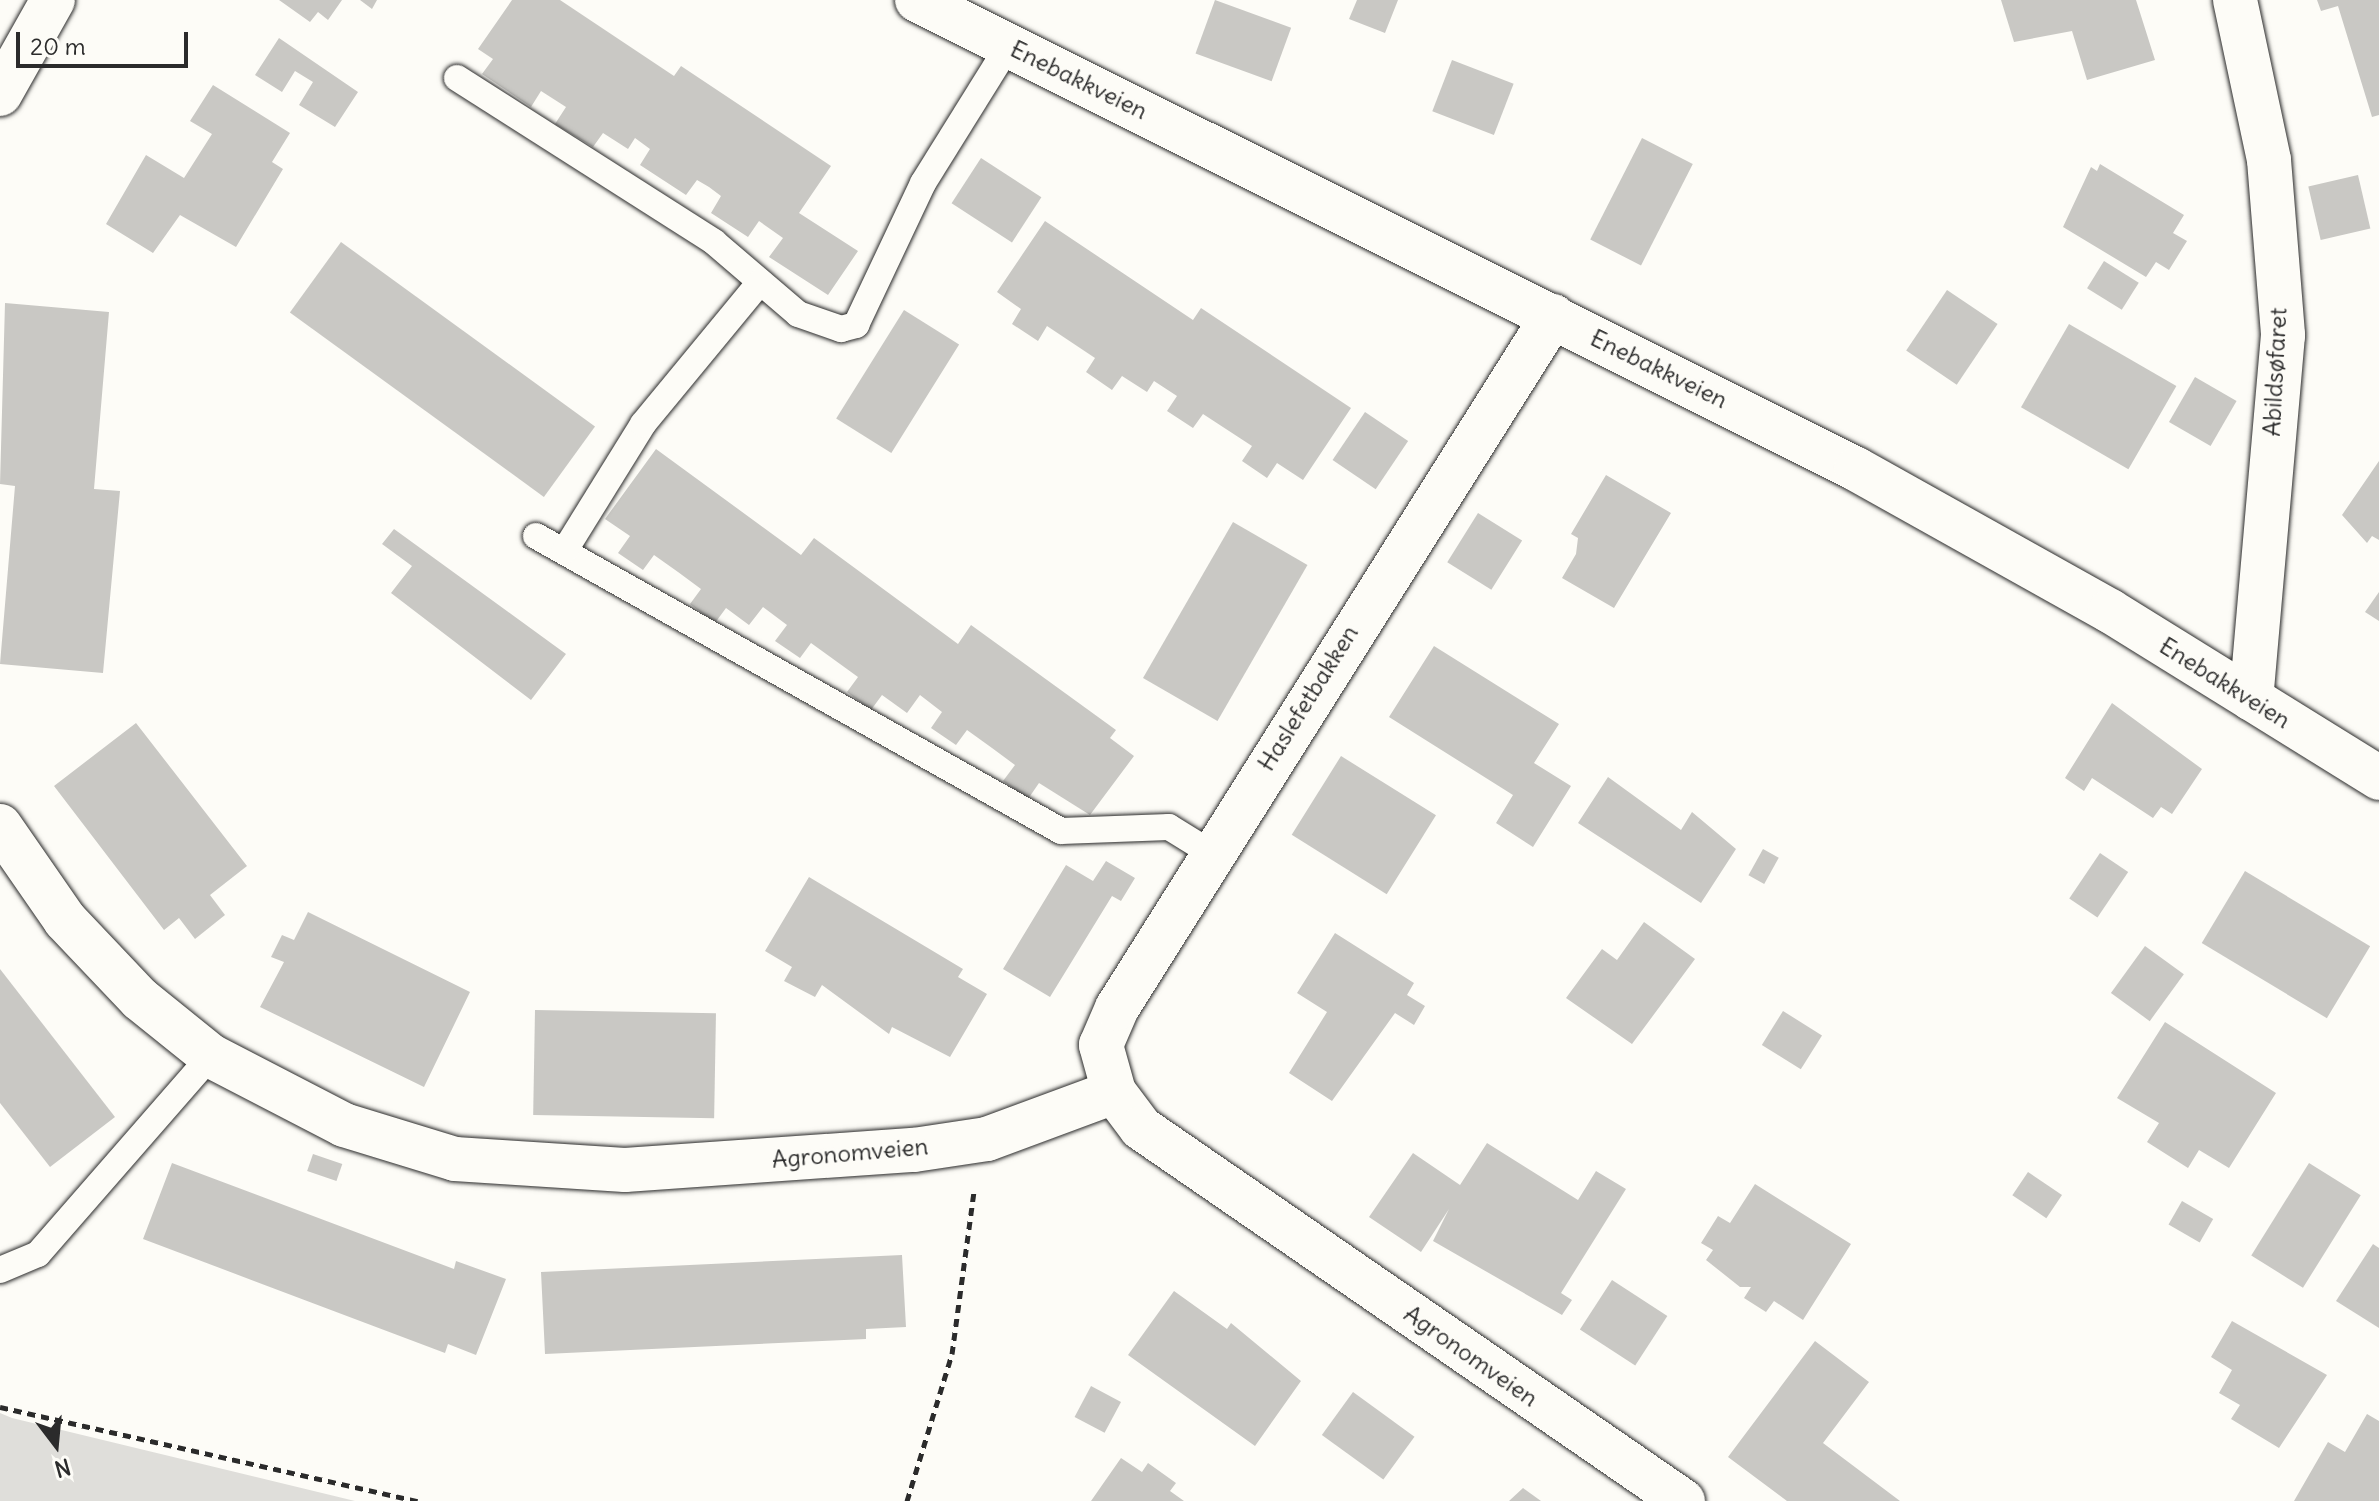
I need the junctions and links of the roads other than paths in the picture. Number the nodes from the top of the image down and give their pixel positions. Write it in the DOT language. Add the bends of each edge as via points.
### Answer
graph roads {
  1 [pos="53,0"];
  2 [pos="917,0"];
  3 [pos="2235,0"];
  4 [pos="1009,45"];
  5 [pos="457,78"];
  6 [pos="0,94"];
  7 [pos="760,282"];
  8 [pos="1553,316"];
  9 [pos="536,536"];
  10 [pos="565,550"];
  11 [pos="2251,699"];
  12 [pos="2379,778"];
  13 [pos="0,826"];
  14 [pos="1211,853"];
  15 [pos="211,1056"];
  16 [pos="1114,1092"];
  17 [pos="0,1270"];
  18 [pos="1683,1501"];
  1 -- 6 [label="street"];
  2 -- 4 [label="street, Enebakkveien"];
  3 -- 11 [label="street, Abildsøfaret" via="2269,160 2283,335"];
  4 -- 7 [label="lane" via="923,183 856,325 819,326"];
  4 -- 8 [label="street, Enebakkveien"];
  5 -- 7 [label="lane" via="714,242"];
  7 -- 10 [label="lane" via="643,424"];
  8 -- 11 [label="street, Enebakkveien" via="1976,533"];
  8 -- 14 [label="street, Haslefetbakken"];
  9 -- 10 [label="lane"];
  10 -- 14 [label="lane" via="1061,831 1169,827"];
  11 -- 12 [label="street, Enebakkveien"];
  13 -- 15 [label="street, Agronomveien" via="65,920 140,999"];
  14 -- 16 [label="street, Haslefetbakken" via="1109,1025 1101,1045"];
  15 -- 16 [label="street, Agronomveien" via="344,1125 455,1159 625,1170 987,1139"];
  15 -- 17 [label="lane" via="38,1254"];
  16 -- 18 [label="street, Agronomveien" via="1141,1128"];
}
